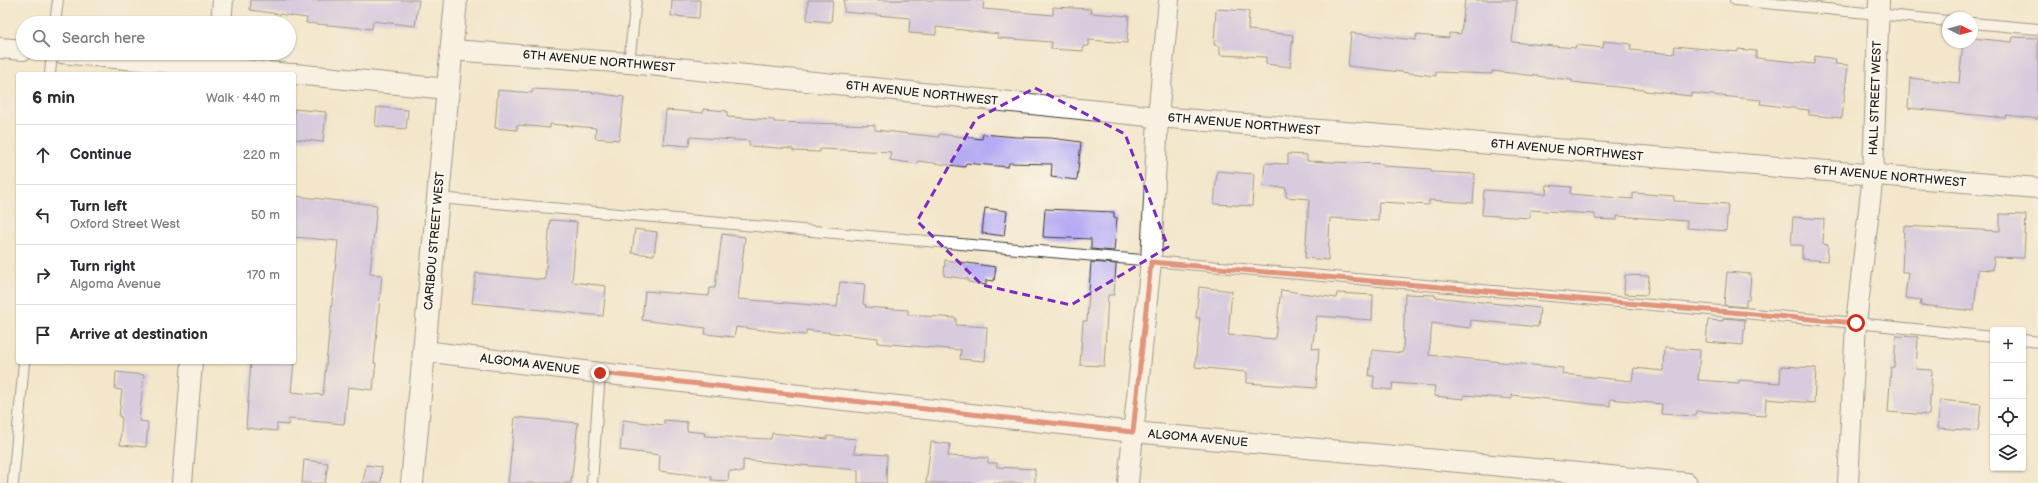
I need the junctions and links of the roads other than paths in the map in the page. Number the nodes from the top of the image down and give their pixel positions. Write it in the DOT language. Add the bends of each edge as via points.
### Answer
graph roads {
  1 [pos="58,0"];
  2 [pos="224,0"];
  3 [pos="456,0"];
  4 [pos="636,0"];
  5 [pos="1169,0"];
  6 [pos="1735,0"];
  7 [pos="1878,7"];
  8 [pos="56,16"];
  9 [pos="222,16"];
  10 [pos="1942,20"];
  11 [pos="1978,24"];
  12 [pos="2038,29"];
  13 [pos="0,48"];
  14 [pos="16,49"];
  15 [pos="452,50"];
  16 [pos="51,60"];
  17 [pos="152,60"];
  18 [pos="629,63"];
  19 [pos="217,65"];
  20 [pos="50,72"];
  21 [pos="274,72"];
  22 [pos="296,74"];
  23 [pos="448,89"];
  24 [pos="1158,117"];
  25 [pos="1873,174"];
  26 [pos="2038,188"];
  27 [pos="438,198"];
  28 [pos="1151,262"];
  29 [pos="1856,323"];
  30 [pos="1990,337"];
  31 [pos="2026,340"];
  32 [pos="2038,342"];
  33 [pos="424,351"];
  34 [pos="24,364"];
  35 [pos="192,364"];
  36 [pos="600,373"];
  37 [pos="1133,432"];
  38 [pos="13,483"];
  39 [pos="182,483"];
  40 [pos="412,483"];
  41 [pos="592,483"];
  42 [pos="1128,483"];
  43 [pos="1687,483"];
  44 [pos="1848,483"];
  1 -- 8 [label="lane"];
  2 -- 9 [label="street"];
  3 -- 15 [label="street, CARIBOU STREET WEST"];
  4 -- 18 [label="lane"];
  5 -- 24 [label="street"];
  6 -- 7 [label="lane"];
  7 -- 10 [label="lane"];
  7 -- 25 [label="street, HALL STREET WEST"];
  11 -- 12 [label="lane"];
  13 -- 14 [label="street"];
  15 -- 18 [label="street, 6TH AVENUE NORTHWEST"];
  15 -- 23 [label="street, CARIBOU STREET WEST"];
  16 -- 20 [label="lane"];
  17 -- 19 [label="street"];
  18 -- 24 [label="street, 6TH AVENUE NORTHWEST"];
  19 -- 21 [label="street"];
  22 -- 23 [label="street"];
  23 -- 27 [label="street, CARIBOU STREET WEST"];
  24 -- 25 [label="street, 6TH AVENUE NORTHWEST"];
  24 -- 28 [label="street"];
  25 -- 26 [label="street, 6TH AVENUE NORTHWEST"];
  25 -- 29 [label="street, HALL STREET WEST"];
  27 -- 28 [label="lane"];
  27 -- 33 [label="street, CARIBOU STREET WEST"];
  28 -- 29 [label="lane"];
  28 -- 37 [label="street"];
  29 -- 30 [label="lane"];
  29 -- 44 [label="street, HALL STREET WEST"];
  31 -- 32 [label="lane"];
  33 -- 36 [label="street, ALGOMA AVENUE"];
  33 -- 40 [label="street, CARIBOU STREET WEST"];
  34 -- 38 [label="lane"];
  35 -- 39 [label="street"];
  36 -- 37 [label="street, ALGOMA AVENUE"];
  36 -- 41 [label="lane"];
  37 -- 42 [label="street"];
  37 -- 43 [label="street, ALGOMA AVENUE"];
}
